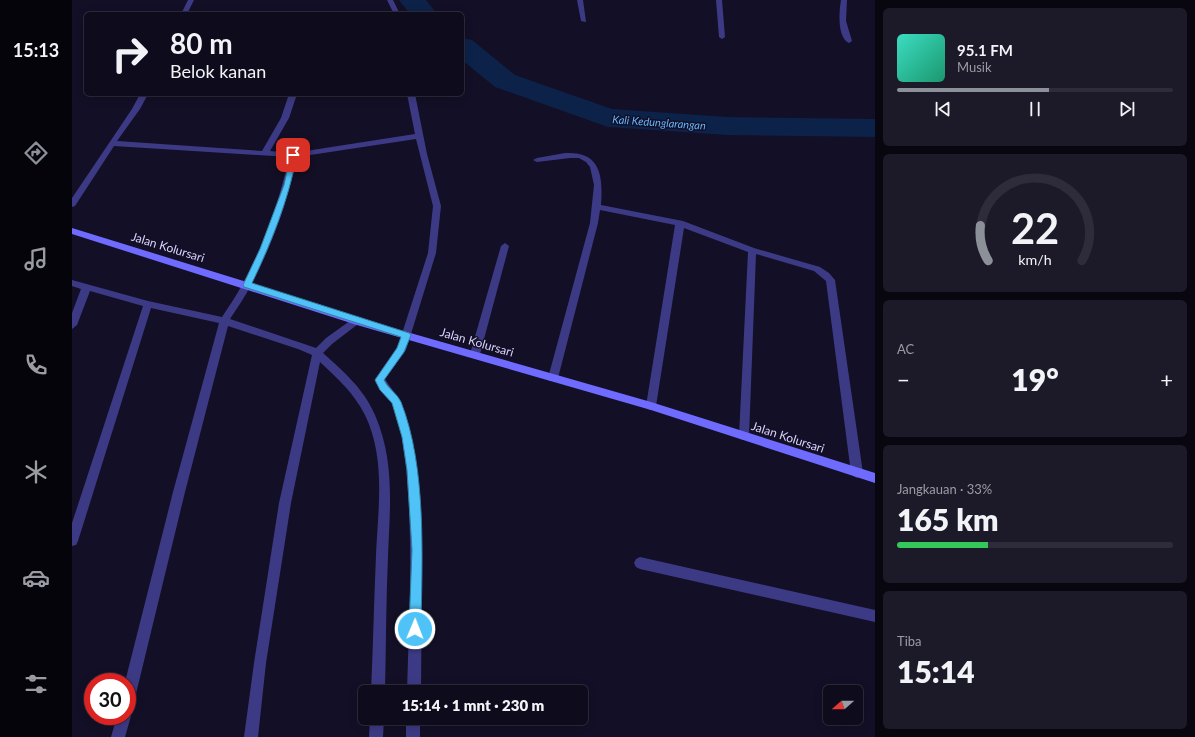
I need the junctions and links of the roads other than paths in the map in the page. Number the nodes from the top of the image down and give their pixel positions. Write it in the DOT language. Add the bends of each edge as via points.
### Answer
graph roads {
  1 [pos="191,0"];
  2 [pos="390,0"];
  3 [pos="580,0"];
  4 [pos="719,0"];
  5 [pos="844,0"];
  6 [pos="185,12"];
  7 [pos="396,12"];
  8 [pos="584,21"];
  9 [pos="722,36"];
  10 [pos="849,41"];
  11 [pos="143,96"];
  12 [pos="292,96"];
  13 [pos="412,96"];
  14 [pos="419,136"];
  15 [pos="112,144"];
  16 [pos="264,154"];
  17 [pos="293,155"];
  18 [pos="537,160"];
  19 [pos="72,204"];
  20 [pos="597,207"];
  21 [pos="680,223"];
  22 [pos="72,231"];
  23 [pos="505,246"];
  24 [pos="752,250"];
  25 [pos="72,283"];
  26 [pos="87,286"];
  27 [pos="244,289"];
  28 [pos="148,304"];
  29 [pos="227,316"];
  30 [pos="357,321"];
  31 [pos="72,325"];
  32 [pos="406,335"];
  33 [pos="319,352"];
  34 [pos="475,354"];
  35 [pos="553,378"];
  36 [pos="651,406"];
  37 [pos="744,436"];
  38 [pos="857,473"];
  39 [pos="875,478"];
  40 [pos="72,542"];
  41 [pos="640,563"];
  42 [pos="875,616"];
  43 [pos="134,673"];
  44 [pos="378,685"];
  45 [pos="414,685"];
  46 [pos="121,725"];
  47 [pos="377,725"];
  48 [pos="413,725"];
  49 [pos="118,737"];
  50 [pos="252,737"];
  51 [pos="376,737"];
  52 [pos="413,737"];
  1 -- 6 [label="street"];
  2 -- 7 [label="street"];
  3 -- 8 [label="street"];
  4 -- 9 [label="street"];
  5 -- 10 [label="street" via="842,20"];
  11 -- 15 [label="street"];
  12 -- 16 [label="street"];
  13 -- 14 [label="street"];
  14 -- 17 [label="street"];
  14 -- 32 [label="street" via="437,206 432,253"];
  15 -- 16 [label="street"];
  15 -- 19 [label="street"];
  16 -- 17 [label="street"];
  17 -- 27 [label="street" via="288,185 264,249"];
  18 -- 20 [label="street" via="576,156 588,160 594,165 597,175"];
  20 -- 21 [label="street"];
  20 -- 35 [label="street"];
  21 -- 24 [label="street"];
  21 -- 36 [label="street"];
  22 -- 27 [label="street, Jalan Kolursari"];
  23 -- 34 [label="street"];
  24 -- 37 [label="street"];
  24 -- 38 [label="street" via="817,269 830,280"];
  25 -- 26 [label="street"];
  26 -- 28 [label="street"];
  26 -- 31 [label="street"];
  27 -- 29 [label="street"];
  27 -- 30 [label="street, Jalan Kolursari"];
  28 -- 29 [label="street"];
  28 -- 40 [label="street"];
  29 -- 33 [label="street"];
  29 -- 43 [label="street" via="179,492"];
  30 -- 32 [label="street, Jalan Kolursari"];
  30 -- 33 [label="street" via="329,341"];
  32 -- 34 [label="street, Jalan Kolursari"];
  32 -- 45 [label="street" via="401,350 380,380 383,388 396,402 407,437 412,470 417,550"];
  33 -- 44 [label="street" via="354,389 370,416 381,448 385,513"];
  33 -- 50 [label="street" via="285,503 260,663"];
  34 -- 35 [label="street, Jalan Kolursari"];
  35 -- 36 [label="street, Jalan Kolursari"];
  36 -- 37 [label="street, Jalan Kolursari"];
  37 -- 38 [label="street, Jalan Kolursari"];
  38 -- 39 [label="street, Jalan Kolursari"];
  41 -- 42 [label="street"];
  46 -- 49 [label="street"];
  47 -- 51 [label="street"];
  48 -- 52 [label="street"];
}
